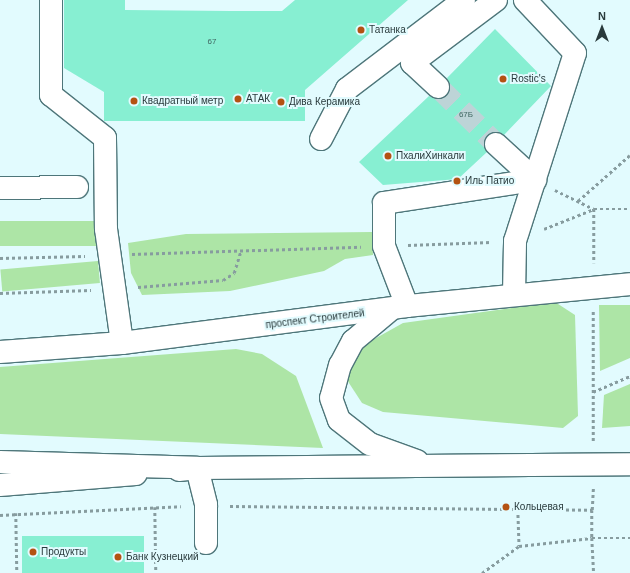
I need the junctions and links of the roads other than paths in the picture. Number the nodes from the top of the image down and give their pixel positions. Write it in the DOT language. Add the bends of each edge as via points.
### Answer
graph roads {
  1 [pos="51,0"];
  2 [pos="464,0"];
  3 [pos="496,0"];
  4 [pos="525,0"];
  5 [pos="438,87"];
  6 [pos="321,139"];
  7 [pos="496,144"];
  8 [pos="535,180"];
  9 [pos="78,187"];
  10 [pos="0,188"];
  11 [pos="630,284"];
  12 [pos="514,295"];
  13 [pos="399,308"];
  14 [pos="122,343"];
  15 [pos="0,352"];
  16 [pos="0,462"];
  17 [pos="630,464"];
  18 [pos="433,466"];
  19 [pos="197,468"];
  20 [pos="0,485"];
  21 [pos="206,543"];
  1 -- 14 [label="main road" via="51,95 105,138 106,229"];
  2 -- 6 [label="main road" via="346,89"];
  3 -- 5 [label="main road" via="412,63"];
  4 -- 8 [label="main road" via="575,53"];
  7 -- 8 [label="main road"];
  8 -- 12 [label="main road" via="515,241"];
  8 -- 13 [label="main road" via="384,202 384,246"];
  9 -- 10 [label="main road"];
  11 -- 12 [label="main road, проспект Строителей"];
  12 -- 13 [label="main road, проспект Строителей"];
  13 -- 14 [label="main road, проспект Строителей"];
  13 -- 18 [label="main road" via="354,341 340,365 331,398 339,420 370,444"];
  14 -- 15 [label="main road, проспект Строителей"];
  16 -- 19 [label="main road"];
  17 -- 18 [label="main road"];
  18 -- 19 [label="main road"];
  19 -- 20 [label="main road"];
  19 -- 21 [label="main road" via="206,505"];
}
